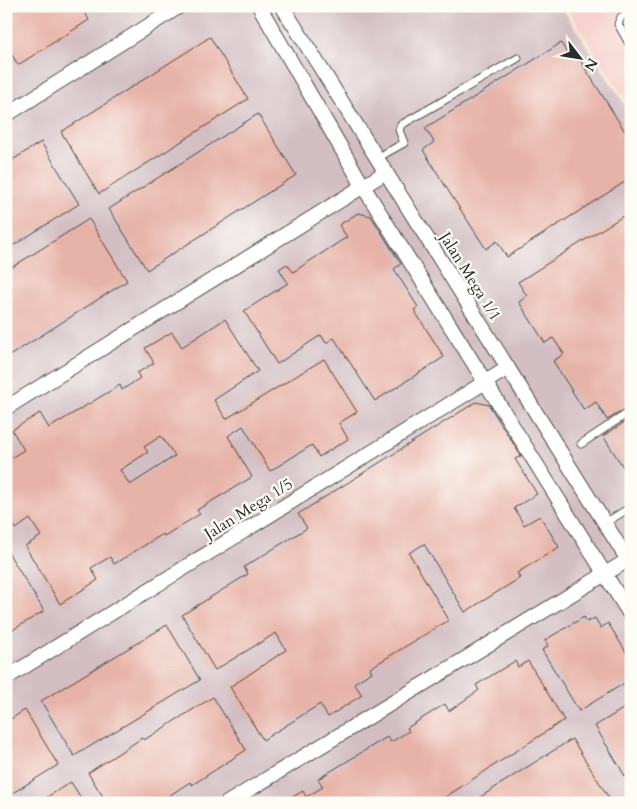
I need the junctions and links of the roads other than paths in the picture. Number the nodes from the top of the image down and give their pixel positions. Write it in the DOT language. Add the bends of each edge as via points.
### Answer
graph roads {
  1 [pos="180,6"];
  2 [pos="259,6"];
  3 [pos="282,6"];
  4 [pos="631,11"];
  5 [pos="631,47"];
  6 [pos="518,58"];
  7 [pos="6,115"];
  8 [pos="377,158"];
  9 [pos="386,172"];
  10 [pos="363,186"];
  11 [pos="508,368"];
  12 [pos="485,382"];
  13 [pos="6,408"];
  14 [pos="631,411"];
  15 [pos="581,444"];
  16 [pos="631,507"];
  17 [pos="605,524"];
  18 [pos="629,562"];
  19 [pos="604,574"];
  20 [pos="631,616"];
  21 [pos="6,678"];
  22 [pos="227,803"];
  1 -- 7 [label="street"];
  2 -- 10 [label="street"];
  3 -- 8 [label="street, Jalan Mega 1/1"];
  4 -- 5 [label="lane" via="621,17 618,24"];
  6 -- 8 [label="lane" via="401,125 399,130 404,143"];
  8 -- 9 [label="street, Jalan Mega 1/1"];
  9 -- 10 [label="street"];
  9 -- 11 [label="street, Jalan Mega 1/1"];
  10 -- 12 [label="street"];
  10 -- 13 [label="street"];
  11 -- 12 [label="street, Jalan Mega 1/5"];
  11 -- 17 [label="street, Jalan Mega 1/1"];
  12 -- 19 [label="street"];
  12 -- 21 [label="street, Jalan Mega 1/5"];
  14 -- 15 [label="lane"];
  16 -- 17 [label="lane"];
  17 -- 18 [label="street, Jalan Mega 1/1"];
  18 -- 19 [label="street"];
  19 -- 20 [label="street"];
  19 -- 22 [label="street"];
}
